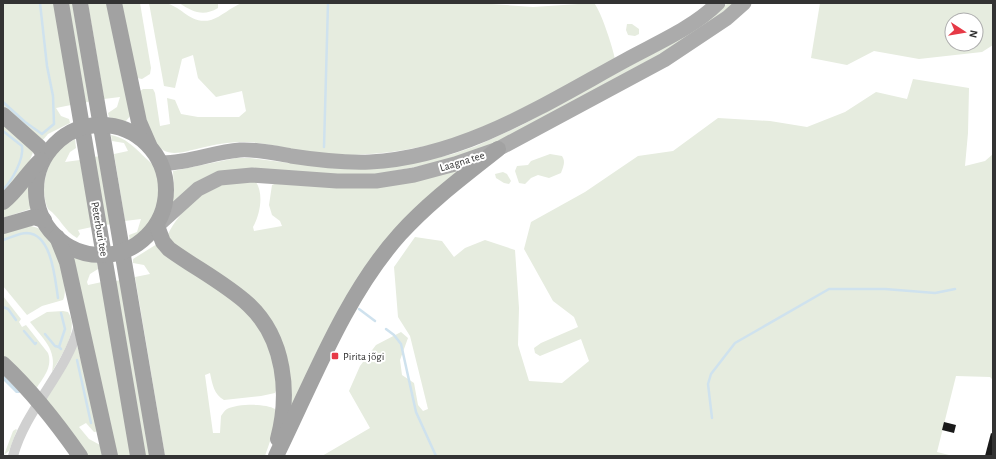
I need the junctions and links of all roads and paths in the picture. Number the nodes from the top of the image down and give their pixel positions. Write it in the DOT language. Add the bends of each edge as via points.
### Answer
graph roads {
  1 [pos="61,3"];
  2 [pos="80,3"];
  3 [pos="114,3"];
  4 [pos="718,3"];
  5 [pos="744,3"];
  6 [pos="3,115"];
  7 [pos="151,148"];
  8 [pos="498,149"];
  9 [pos="45,156"];
  10 [pos="160,163"];
  11 [pos="3,202"];
  12 [pos="44,220"];
  13 [pos="3,226"];
  14 [pos="157,226"];
  15 [pos="56,237"];
  16 [pos="80,321"];
  17 [pos="3,364"];
  18 [pos="14,456"];
  19 [pos="80,456"];
  20 [pos="110,456"];
  21 [pos="138,456"];
  22 [pos="157,456"];
  23 [pos="275,456"];
  1 -- 21 [label="highway, Peterburi tee"];
  2 -- 22 [label="highway, Peterburi tee"];
  3 -- 7 [label="highway" via="139,122"];
  4 -- 10 [label="main road, Laagna tee" via="687,26 517,120 437,151 370,162 321,160 241,150 211,154 174,164"];
  5 -- 8 [label="main road, Laagna tee" via="697,39 664,60"];
  6 -- 9 [label="highway" via="39,147"];
  7 -- 9 [label="highway" via="139,137 118,127 98,125 77,129 59,140"];
  7 -- 10 [label="highway"];
  8 -- 14 [label="main road, Laagna tee" via="414,175 376,180 336,181 252,175 220,178 198,189"];
  8 -- 23 [label="highway" via="426,207 399,235 373,269 348,306"];
  9 -- 11 [label="highway"];
  9 -- 12 [label="highway" via="36,185 37,200"];
  10 -- 14 [label="highway" via="165,180 165,197"];
  12 -- 13 [label="highway" via="34,217"];
  12 -- 15 [label="highway"];
  14 -- 15 [label="highway" via="144,240 127,249 109,254 90,254 72,248"];
  14 -- 23 [label="highway" via="163,242 169,249 234,292 263,322 282,367 285,398"];
  15 -- 16 [label="highway" via="66,262"];
  16 -- 18 [label="street" via="66,358 18,438"];
  16 -- 20 [label="highway"];
  17 -- 19 [label="highway" via="49,413"];
}
